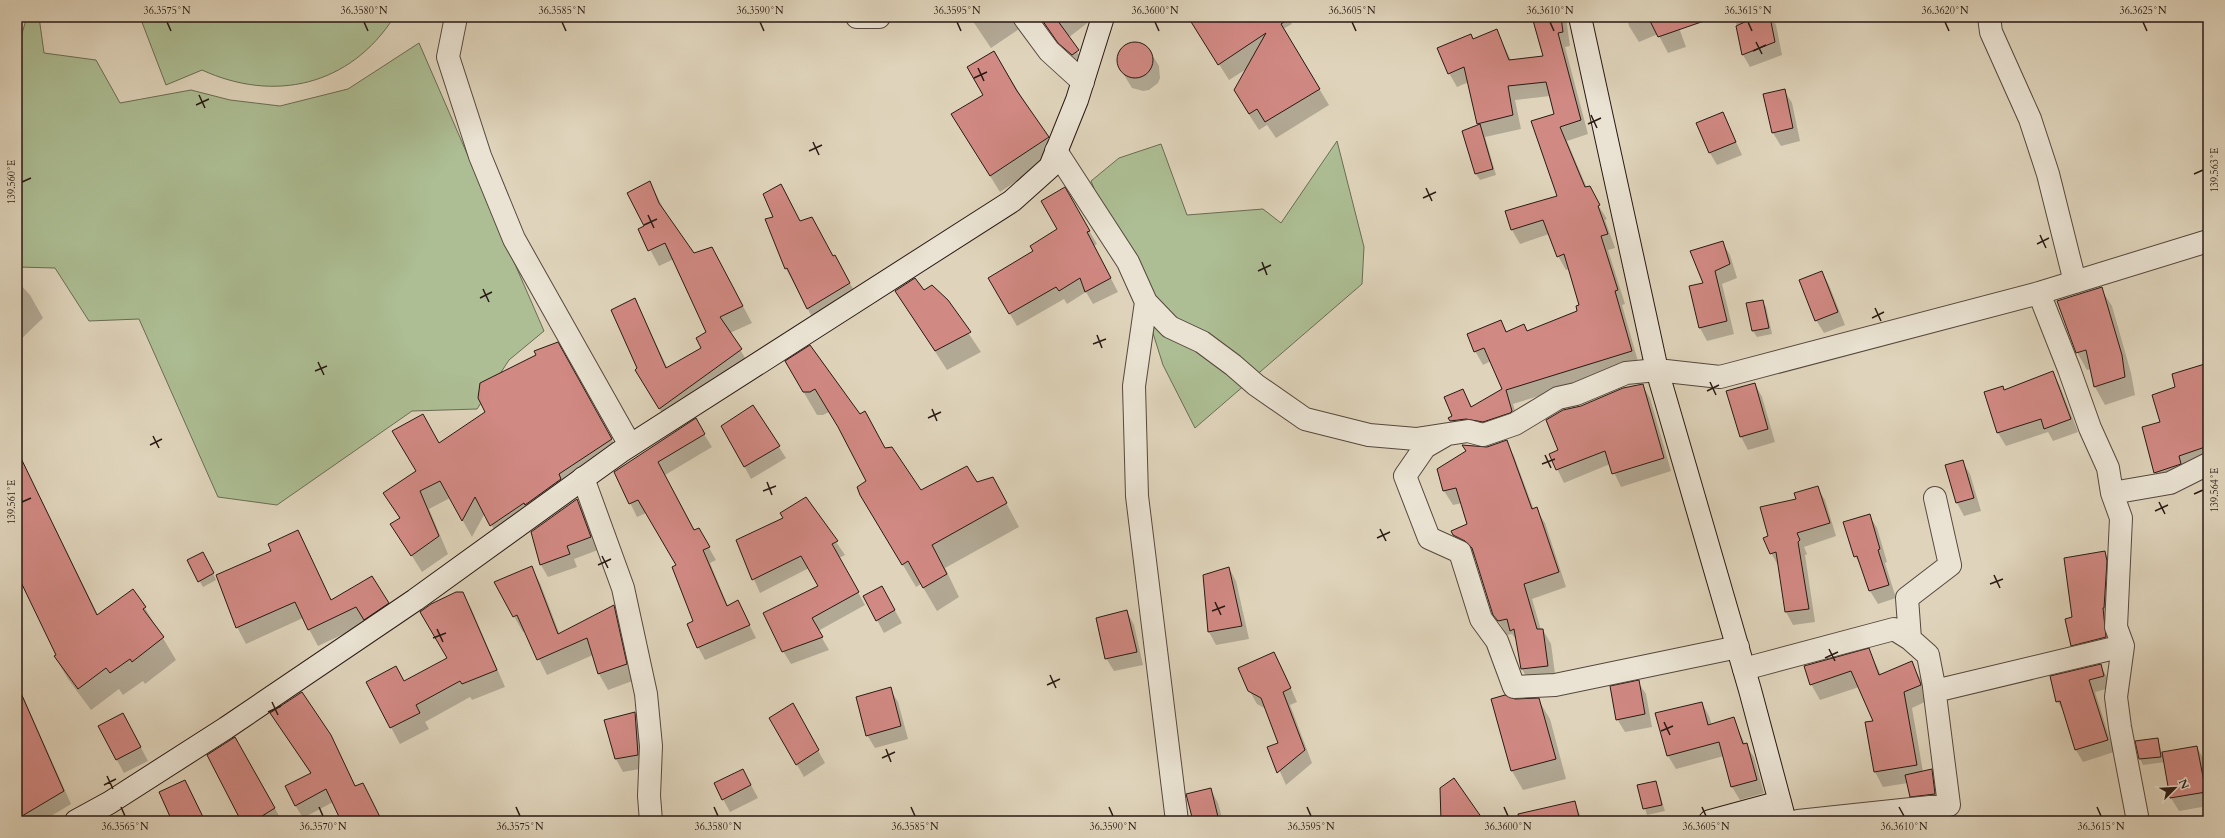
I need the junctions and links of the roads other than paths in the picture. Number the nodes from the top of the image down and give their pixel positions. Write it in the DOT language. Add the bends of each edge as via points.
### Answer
graph roads {
  1 [pos="456,17"];
  2 [pos="857,17"];
  3 [pos="879,17"];
  4 [pos="1024,17"];
  5 [pos="1103,17"];
  6 [pos="1580,17"];
  7 [pos="1989,17"];
  8 [pos="1082,82"];
  9 [pos="1056,151"];
  10 [pos="2208,241"];
  11 [pos="2075,282"];
  12 [pos="2039,293"];
  13 [pos="1146,302"];
  14 [pos="1657,370"];
  15 [pos="1449,434"];
  16 [pos="630,445"];
  17 [pos="2208,464"];
  18 [pos="583,478"];
  19 [pos="2112,493"];
  20 [pos="1935,498"];
  21 [pos="1910,639"];
  22 [pos="2123,646"];
  23 [pos="1738,647"];
  24 [pos="1744,669"];
  25 [pos="1934,687"];
  26 [pos="1782,811"];
  27 [pos="76,821"];
  28 [pos="651,821"];
  29 [pos="1177,821"];
  30 [pos="1710,821"];
  31 [pos="1798,821"];
  32 [pos="2138,821"];
  1 -- 16 [label="street" via="448,57 480,156 514,239"];
  2 -- 3 [label="street"];
  4 -- 8 [label="street" via="1049,51"];
  5 -- 8 [label="street"];
  6 -- 14 [label="street"];
  7 -- 11 [label="street" via="1991,32 2030,119 2048,174"];
  8 -- 9 [label="street"];
  9 -- 13 [label="street" via="1128,262"];
  9 -- 16 [label="street" via="1050,167 1012,201"];
  10 -- 11 [label="street"];
  11 -- 12 [label="street"];
  12 -- 14 [label="street" via="1720,376"];
  12 -- 19 [label="street" via="2090,428 2108,468"];
  13 -- 15 [label="street" via="1170,327 1202,342 1256,385 1305,419 1369,435 1416,439"];
  13 -- 29 [label="street" via="1134,386 1137,496"];
  14 -- 15 [label="street" via="1626,373 1576,394 1558,398 1515,424 1483,435 1468,431"];
  14 -- 23 [label="street"];
  15 -- 23 [label="street" via="1426,447 1405,476 1429,538 1460,552 1481,619 1497,640 1514,687 1556,685"];
  16 -- 18 [label="street"];
  17 -- 19 [label="street" via="2170,483"];
  18 -- 27 [label="street" via="415,600 232,724 109,803"];
  18 -- 28 [label="street" via="623,588 646,694 651,746"];
  19 -- 22 [label="street" via="2121,518 2116,627"];
  20 -- 21 [label="street" via="1950,565 1907,598"];
  21 -- 24 [label="street" via="1894,629"];
  21 -- 25 [label="street" via="1928,655"];
  22 -- 25 [label="street" via="1936,691"];
  22 -- 32 [label="street" via="2116,697"];
  23 -- 24 [label="street"];
  24 -- 26 [label="street"];
  25 -- 31 [label="street" via="1949,805"];
  26 -- 30 [label="street"];
}
